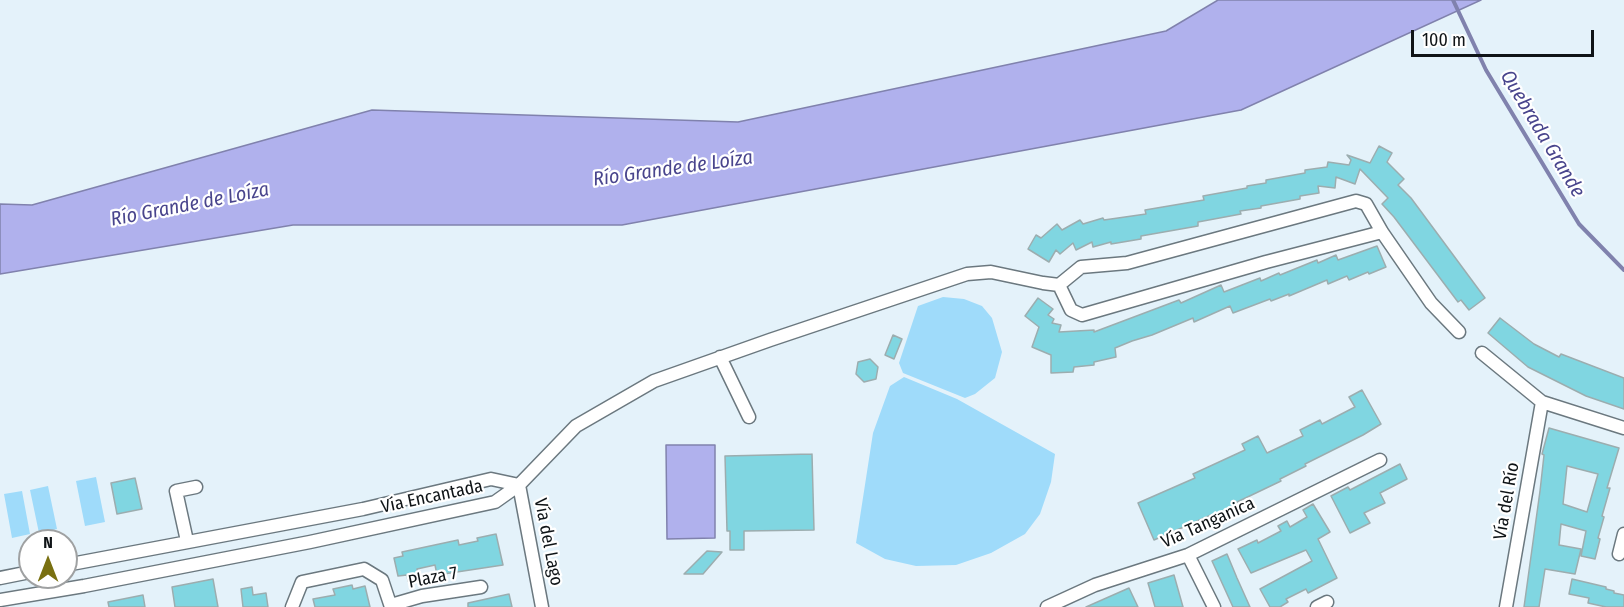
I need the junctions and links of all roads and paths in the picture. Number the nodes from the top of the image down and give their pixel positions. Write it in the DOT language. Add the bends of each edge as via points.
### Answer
graph roads {
  1 [pos="1382,232"];
  2 [pos="1059,285"];
  3 [pos="1459,332"];
  4 [pos="1482,353"];
  5 [pos="720,357"];
  6 [pos="1542,402"];
  7 [pos="749,417"];
  8 [pos="1624,428"];
  9 [pos="1380,460"];
  10 [pos="519,484"];
  11 [pos="196,487"];
  12 [pos="1624,534"];
  13 [pos="187,541"];
  14 [pos="1619,554"];
  15 [pos="1188,555"];
  16 [pos="78,563"];
  17 [pos="18,574"];
  18 [pos="0,578"];
  19 [pos="481,587"];
  20 [pos="0,600"];
  21 [pos="391,606"];
  22 [pos="292,607"];
  23 [pos="542,607"];
  24 [pos="1047,607"];
  25 [pos="1214,607"];
  26 [pos="1506,607"];
  1 -- 2 [label="street" via="1082,315 1071,310"];
  1 -- 2 [label="street" via="1366,204 1356,201 1128,263 1081,267"];
  1 -- 3 [label="street" via="1431,303"];
  2 -- 5 [label="street" via="991,272 967,274"];
  4 -- 6 [label="street"];
  5 -- 7 [label="street"];
  5 -- 10 [label="street" via="654,381 576,426"];
  6 -- 8 [label="street"];
  6 -- 26 [label="street, Vía del Río"];
  9 -- 15 [label="street, Vía Tanganica"];
  10 -- 13 [label="street, Vía Encantada" via="491,479 363,509"];
  10 -- 20 [label="street, Vía Encantada" via="495,502 310,542"];
  10 -- 23 [label="street, Vía del Lago"];
  11 -- 13 [label="street" via="176,491"];
  12 -- 14 [label="street"];
  13 -- 16 [label="street, Vía Encantada"];
  15 -- 24 [label="street, Vía Tanganica" via="1095,585"];
  15 -- 25 [label="street"];
  17 -- 18 [label="street"];
  19 -- 21 [label="street, Plaza 7"];
  21 -- 22 [label="street" via="382,580 364,569 302,582"];
}
